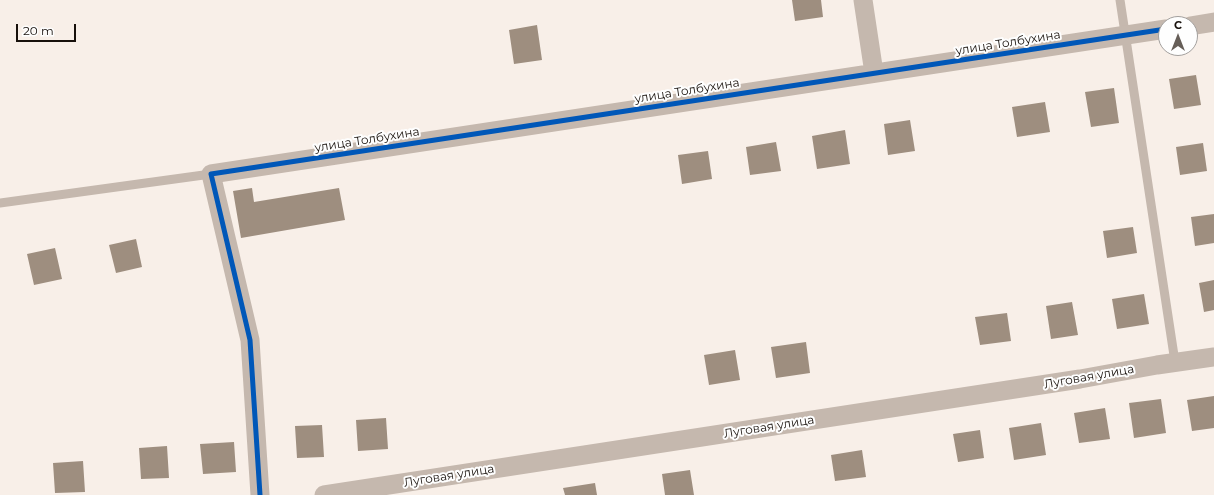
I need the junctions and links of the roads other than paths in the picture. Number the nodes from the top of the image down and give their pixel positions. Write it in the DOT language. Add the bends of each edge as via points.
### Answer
graph roads {
  1 [pos="863,0"];
  2 [pos="1120,0"];
  3 [pos="1214,22"];
  4 [pos="1198,25"];
  5 [pos="1158,30"];
  6 [pos="1126,35"];
  7 [pos="874,73"];
  8 [pos="211,174"];
  9 [pos="0,203"];
  10 [pos="1214,357"];
  11 [pos="1175,362"];
  12 [pos="260,495"];
  13 [pos="324,495"];
  1 -- 7 [label="street"];
  2 -- 6 [label="lane"];
  3 -- 4 [label="street"];
  5 -- 6 [label="street, улица Толбухина"];
  6 -- 7 [label="street, улица Толбухина"];
  6 -- 11 [label="lane"];
  7 -- 8 [label="street, улица Толбухина"];
  8 -- 9 [label="lane"];
  8 -- 12 [label="street" via="250,340"];
  10 -- 11 [label="street, Луговая улица"];
  11 -- 13 [label="street, Луговая улица" via="1056,383"];
}
